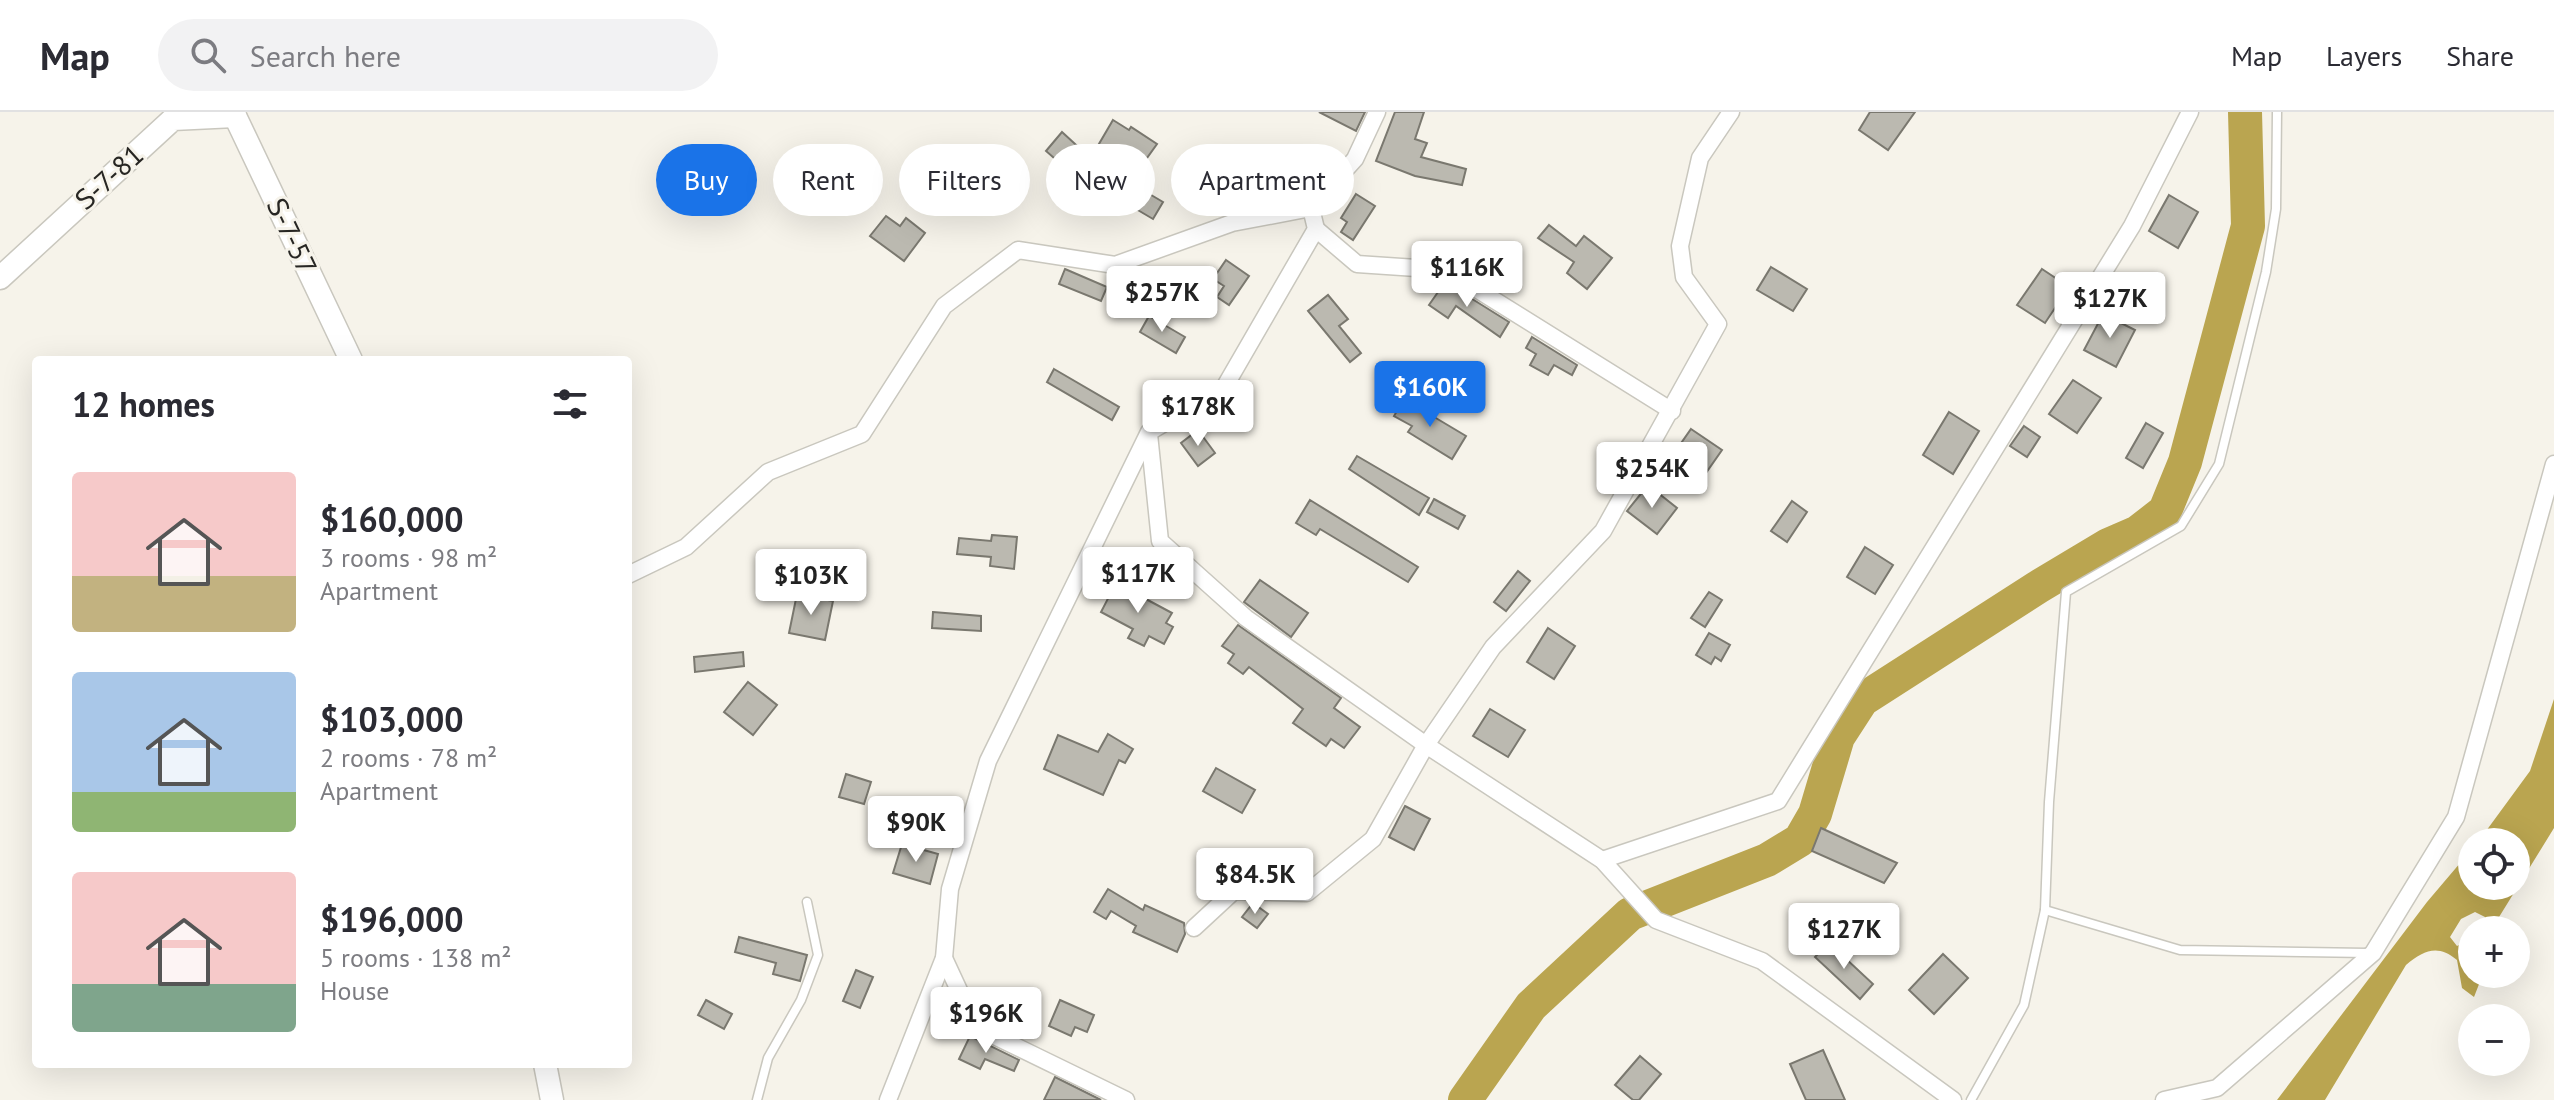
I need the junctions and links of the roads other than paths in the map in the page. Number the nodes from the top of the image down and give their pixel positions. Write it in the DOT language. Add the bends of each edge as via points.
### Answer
graph roads {
  1 [pos="1377,112"];
  2 [pos="1731,112"];
  3 [pos="2190,112"];
  4 [pos="2277,112"];
  5 [pos="237,114"];
  6 [pos="1354,160"];
  7 [pos="1269,216"];
  8 [pos="1313,216"];
  9 [pos="1316,229"];
  10 [pos="0,278"];
  11 [pos="349,356"];
  12 [pos="1672,411"];
  13 [pos="1149,432"];
  14 [pos="2554,464"];
  15 [pos="632,573"];
  16 [pos="1426,745"];
  17 [pos="1602,860"];
  18 [pos="807,902"];
  19 [pos="2045,910"];
  20 [pos="1194,928"];
  21 [pos="2373,953"];
  22 [pos="944,958"];
  23 [pos="546,1068"];
  24 [pos="1939,1090"];
  25 [pos="552,1100"];
  26 [pos="757,1100"];
  27 [pos="888,1100"];
  28 [pos="1126,1100"];
  29 [pos="1923,1100"];
  30 [pos="1953,1100"];
  31 [pos="1971,1100"];
  32 [pos="2164,1100"];
  1 -- 6 [label="street"];
  2 -- 12 [label="street" via="1700,158 1680,246 1684,277 1718,324"];
  3 -- 17 [label="street" via="2132,226 1778,801"];
  4 -- 19 [label="lane" via="2276,209 2266,272 2219,464 2181,526 2066,592"];
  5 -- 10 [label="street, Տ-7-81 / Տ-7-81" via="173,119"];
  5 -- 11 [label="street, Տ-7-57 / Տ-7-57"];
  7 -- 15 [label="street" via="1232,223 1115,265 1018,250 944,306 862,434 768,472 686,547"];
  8 -- 9 [label="street"];
  9 -- 12 [label="street" via="1357,264 1446,270"];
  9 -- 13 [label="street" via="1224,388"];
  12 -- 16 [label="street" via="1603,531 1493,647"];
  13 -- 16 [label="street" via="1160,541 1246,618"];
  13 -- 22 [label="street" via="988,761 950,889"];
  14 -- 21 [label="street" via="2456,817"];
  16 -- 17 [label="street"];
  16 -- 20 [label="street" via="1373,839 1307,893 1234,891"];
  17 -- 24 [label="street" via="1656,920 1762,961"];
  18 -- 26 [label="lane" via="818,955 801,1000 768,1058"];
  19 -- 21 [label="lane" via="2180,950"];
  19 -- 31 [label="lane" via="2024,1005"];
  21 -- 32 [label="street" via="2217,1088"];
  22 -- 27 [label="street"];
  22 -- 28 [label="street" via="976,1027"];
  23 -- 25 [label="street"];
  24 -- 29 [label="street"];
  24 -- 30 [label="street"];
}
